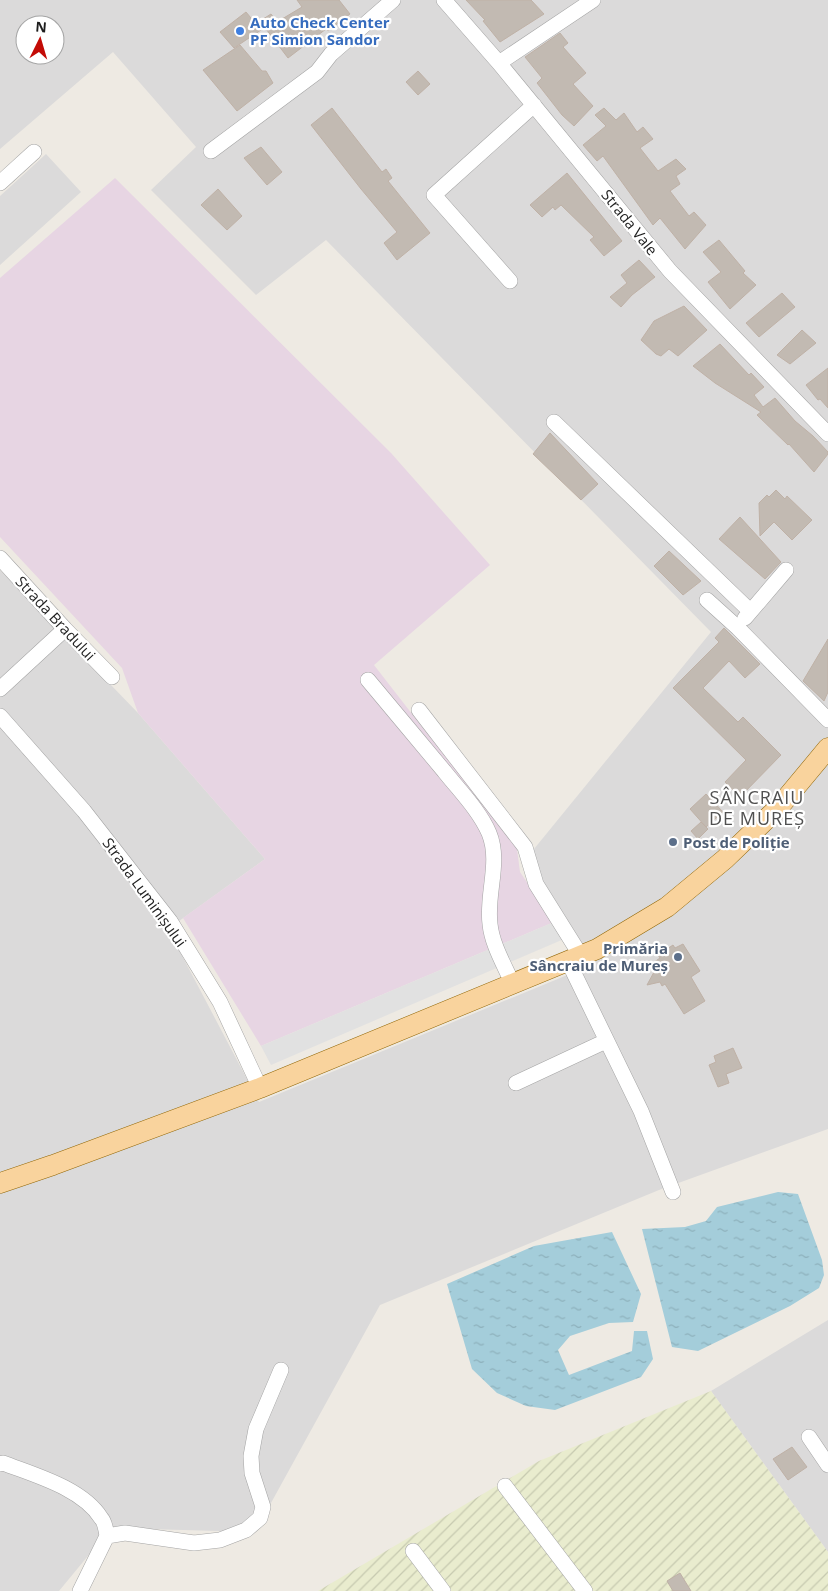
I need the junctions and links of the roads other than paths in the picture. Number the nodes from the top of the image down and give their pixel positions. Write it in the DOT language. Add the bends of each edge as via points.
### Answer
graph roads {
  1 [pos="393,0"];
  2 [pos="444,0"];
  3 [pos="593,0"];
  4 [pos="499,63"];
  5 [pos="534,105"];
  6 [pos="211,150"];
  7 [pos="34,152"];
  8 [pos="0,183"];
  9 [pos="510,281"];
  10 [pos="554,422"];
  11 [pos="828,434"];
  12 [pos="0,558"];
  13 [pos="786,570"];
  14 [pos="707,600"];
  15 [pos="750,611"];
  16 [pos="738,628"];
  17 [pos="65,629"];
  18 [pos="112,677"];
  19 [pos="368,680"];
  20 [pos="0,689"];
  21 [pos="419,710"];
  22 [pos="0,716"];
  23 [pos="828,720"];
  24 [pos="828,748"];
  25 [pos="575,958"];
  26 [pos="513,985"];
  27 [pos="606,1041"];
  28 [pos="516,1083"];
  29 [pos="260,1088"];
  30 [pos="0,1183"];
  31 [pos="673,1192"];
  32 [pos="281,1370"];
  33 [pos="808,1437"];
  34 [pos="0,1464"];
  35 [pos="828,1465"];
  36 [pos="505,1486"];
  37 [pos="108,1536"];
  38 [pos="413,1552"];
  39 [pos="80,1591"];
  40 [pos="442,1591"];
  41 [pos="585,1591"];
  1 -- 6 [label="street" via="331,54 317,72"];
  2 -- 4 [label="street, Strada Vale"];
  3 -- 4 [label="street"];
  4 -- 5 [label="street, Strada Vale"];
  5 -- 9 [label="street" via="434,195"];
  5 -- 11 [label="street, Strada Vale" via="670,271"];
  7 -- 8 [label="street"];
  10 -- 15 [label="street"];
  12 -- 17 [label="street, Strada Bradului"];
  13 -- 15 [label="street"];
  14 -- 16 [label="street"];
  15 -- 16 [label="street"];
  16 -- 23 [label="street"];
  17 -- 18 [label="street, Strada Bradului"];
  17 -- 20 [label="street"];
  19 -- 26 [label="street" via="466,798 489,833 493,853 490,925"];
  21 -- 25 [label="street" via="525,847 536,884"];
  22 -- 29 [label="street, Strada Luminișului" via="84,811 170,921 220,1002"];
  24 -- 25 [label="main road" via="779,807 725,859 667,907 597,949"];
  25 -- 26 [label="main road"];
  25 -- 27 [label="street"];
  26 -- 29 [label="main road"];
  27 -- 28 [label="street"];
  27 -- 31 [label="street" via="640,1111"];
  29 -- 30 [label="main road"];
  32 -- 37 [label="street" via="256,1428 251,1456 252,1473 263,1507 260,1518 246,1530 220,1540 194,1543 125,1533"];
  33 -- 35 [label="street"];
  34 -- 37 [label="street" via="2,1462 64,1488 84,1500 102,1518"];
  36 -- 41 [label="street"];
  37 -- 39 [label="street"];
  38 -- 40 [label="street"];
}
